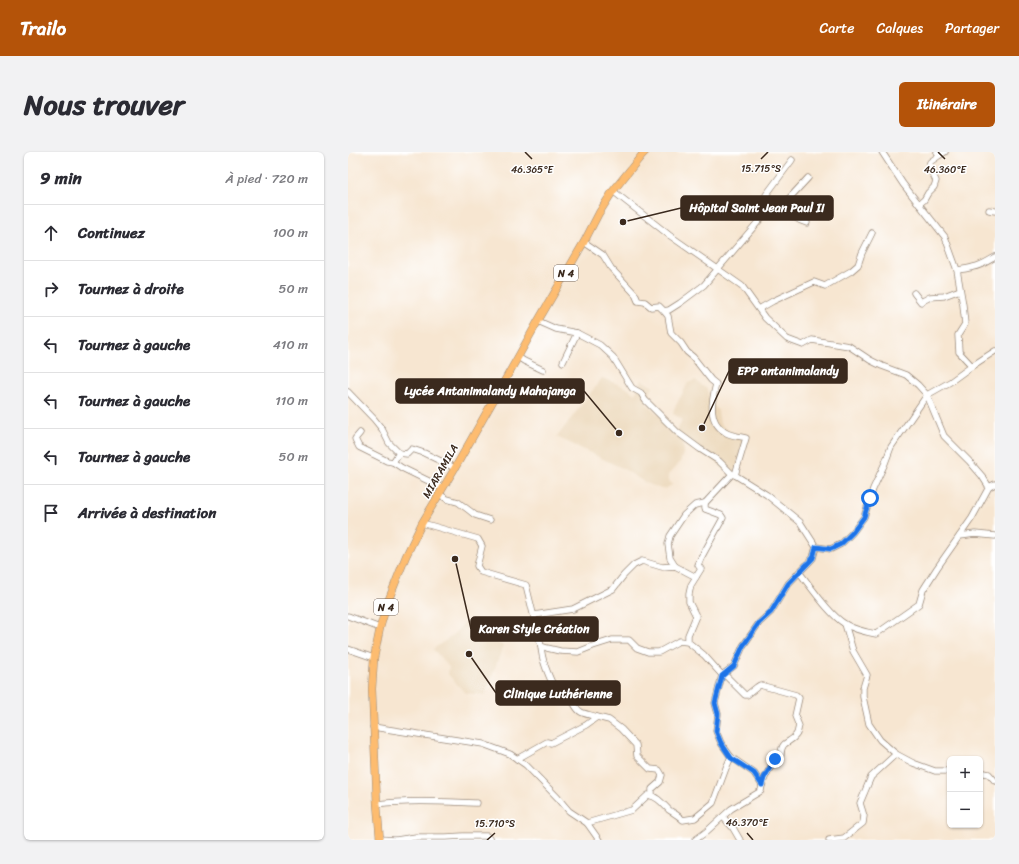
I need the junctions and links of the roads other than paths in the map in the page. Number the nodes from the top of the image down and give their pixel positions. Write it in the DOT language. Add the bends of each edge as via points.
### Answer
graph roads {
  1 [pos="645,152"];
  2 [pos="882,152"];
  3 [pos="941,153"];
  4 [pos="792,160"];
  5 [pos="808,178"];
  6 [pos="613,191"];
  7 [pos="773,203"];
  8 [pos="919,204"];
  9 [pos="782,206"];
  10 [pos="989,210"];
  11 [pos="995,211"];
  12 [pos="807,223"];
  13 [pos="872,233"];
  14 [pos="584,242"];
  15 [pos="995,257"];
  16 [pos="718,269"];
  17 [pos="957,270"];
  18 [pos="960,290"];
  19 [pos="914,293"];
  20 [pos="759,308"];
  21 [pos="664,311"];
  22 [pos="538,320"];
  23 [pos="577,333"];
  24 [pos="995,351"];
  25 [pos="518,357"];
  26 [pos="563,362"];
  27 [pos="972,366"];
  28 [pos="543,370"];
  29 [pos="348,392"];
  30 [pos="927,395"];
  31 [pos="360,433"];
  32 [pos="399,453"];
  33 [pos="393,462"];
  34 [pos="455,468"];
  35 [pos="733,474"];
  36 [pos="995,484"];
  37 [pos="989,487"];
  38 [pos="441,491"];
  39 [pos="705,503"];
  40 [pos="490,520"];
  41 [pos="422,524"];
  42 [pos="960,536"];
  43 [pos="995,536"];
  44 [pos="816,547"];
  45 [pos="675,566"];
  46 [pos="799,572"];
  47 [pos="696,577"];
  48 [pos="534,614"];
  49 [pos="348,616"];
  50 [pos="845,624"];
  51 [pos="380,628"];
  52 [pos="688,642"];
  53 [pos="541,646"];
  54 [pos="348,648"];
  55 [pos="374,658"];
  56 [pos="723,675"];
  57 [pos="597,718"];
  58 [pos="374,727"];
  59 [pos="896,754"];
  60 [pos="731,758"];
  61 [pos="516,759"];
  62 [pos="947,771"];
  63 [pos="983,773"];
  64 [pos="995,781"];
  65 [pos="762,785"];
  66 [pos="652,796"];
  67 [pos="477,803"];
  68 [pos="377,804"];
  69 [pos="723,817"];
  70 [pos="587,823"];
  71 [pos="380,840"];
  72 [pos="395,840"];
  73 [pos="490,840"];
  74 [pos="599,840"];
  75 [pos="696,840"];
  76 [pos="740,840"];
  77 [pos="829,840"];
  1 -- 6 [label="main road, MIARAMILA / N 4"];
  2 -- 8 [label="street"];
  3 -- 8 [label="street" via="929,166 936,181 934,187"];
  4 -- 7 [label="street" via="766,195"];
  5 -- 9 [label="street"];
  6 -- 14 [label="main road, MIARAMILA / N 4"];
  6 -- 16 [label="street"];
  7 -- 9 [label="street"];
  7 -- 16 [label="street"];
  8 -- 17 [label="street" via="945,237"];
  9 -- 12 [label="street" via="790,214"];
  10 -- 11 [label="street"];
  13 -- 20 [label="street" via="858,265 851,270 826,286 814,282"];
  14 -- 21 [label="street" via="604,255 611,268 635,294 638,301 659,306"];
  14 -- 22 [label="main road, MIARAMILA / N 4"];
  15 -- 17 [label="street" via="983,264"];
  16 -- 20 [label="street" via="742,286"];
  16 -- 21 [label="street" via="695,292"];
  17 -- 18 [label="street"];
  18 -- 19 [label="street" via="944,296 930,297 921,302"];
  18 -- 27 [label="street" via="965,324 958,335 959,352"];
  20 -- 30 [label="street" via="765,318 787,338 803,345 812,340 848,346 870,360 906,375"];
  21 -- 35 [label="street" via="668,316 671,333 716,384 712,404 714,420 725,432 746,438"];
  22 -- 23 [label="street" via="556,329"];
  22 -- 25 [label="main road, MIARAMILA / N 4"];
  23 -- 26 [label="street"];
  23 -- 35 [label="street" via="600,345 613,356 632,388 641,393 677,432 720,461"];
  24 -- 27 [label="street"];
  25 -- 28 [label="street"];
  25 -- 34 [label="main road, MIARAMILA / N 4"];
  27 -- 30 [label="street"];
  29 -- 32 [label="street" via="374,419 389,443"];
  30 -- 37 [label="street" via="944,436 978,471"];
  30 -- 44 [label="street" via="891,447 873,488 864,517 841,544 831,549"];
  31 -- 33 [label="street" via="356,439 359,447"];
  32 -- 33 [label="street"];
  32 -- 34 [label="street" via="407,454 412,449"];
  33 -- 38 [label="street"];
  34 -- 38 [label="main road, MIARAMILA / N 4"];
  35 -- 39 [label="street"];
  35 -- 44 [label="street" via="767,495 800,522"];
  36 -- 37 [label="street"];
  37 -- 42 [label="street"];
  38 -- 40 [label="street" via="447,499 458,502 475,515"];
  38 -- 41 [label="main road, MIARAMILA / N 4"];
  39 -- 45 [label="street" via="695,504 670,536 670,558"];
  39 -- 47 [label="street" via="705,509 722,515 723,518 701,558 698,565 701,569"];
  41 -- 48 [label="street" via="478,539 482,546 477,566 481,572 526,585"];
  41 -- 51 [label="main road, MIARAMILA / N 4" via="406,556"];
  42 -- 43 [label="street"];
  42 -- 50 [label="street" via="923,590 919,604 876,634 863,632"];
  44 -- 46 [label="street" via="813,558"];
  45 -- 47 [label="street"];
  45 -- 48 [label="street" via="662,567 642,561 634,565 613,589 573,609"];
  46 -- 50 [label="street" via="829,610"];
  46 -- 56 [label="street" via="788,584 771,612 747,640 734,666"];
  47 -- 52 [label="street" via="691,585 689,602 696,616 688,635"];
  48 -- 53 [label="street"];
  49 -- 51 [label="street"];
  50 -- 59 [label="street" via="853,650 867,675 863,697 869,724 880,740"];
  51 -- 55 [label="main road, MIARAMILA / N 4"];
  52 -- 53 [label="street" via="679,641 659,652 637,648 629,640 612,640 578,652"];
  52 -- 56 [label="street"];
  53 -- 57 [label="street" via="545,668 558,696 570,696 582,713"];
  54 -- 55 [label="street"];
  55 -- 58 [label="main road, MIARAMILA / N 4"];
  56 -- 60 [label="street" via="715,703 718,714 716,731"];
  56 -- 65 [label="street" via="745,695 760,685 799,698 795,716 799,726 796,735 784,744 781,755 775,759"];
  57 -- 61 [label="street"];
  57 -- 66 [label="street" via="609,720 621,729 636,746 637,756 644,764 650,769 658,770 662,775 660,782 652,789"];
  58 -- 61 [label="street" via="483,744 510,754"];
  58 -- 68 [label="main road, MIARAMILA / N 4"];
  59 -- 62 [label="street" via="935,771"];
  59 -- 77 [label="street" via="872,777 860,803 864,816 863,823 844,838"];
  60 -- 65 [label="street" via="754,773"];
  60 -- 66 [label="street" via="713,803 695,818 683,820"];
  61 -- 70 [label="street" via="526,765 569,811"];
  63 -- 64 [label="street" via="989,774"];
  65 -- 69 [label="street" via="761,791 731,809"];
  66 -- 70 [label="street" via="648,795 632,810"];
  67 -- 68 [label="street"];
  68 -- 71 [label="main road, MIARAMILA / N 4"];
  69 -- 75 [label="street"];
  69 -- 76 [label="street" via="734,828"];
  70 -- 74 [label="street"];
  71 -- 72 [label="street"];
  72 -- 73 [label="street" via="463,836 487,836"];
}
